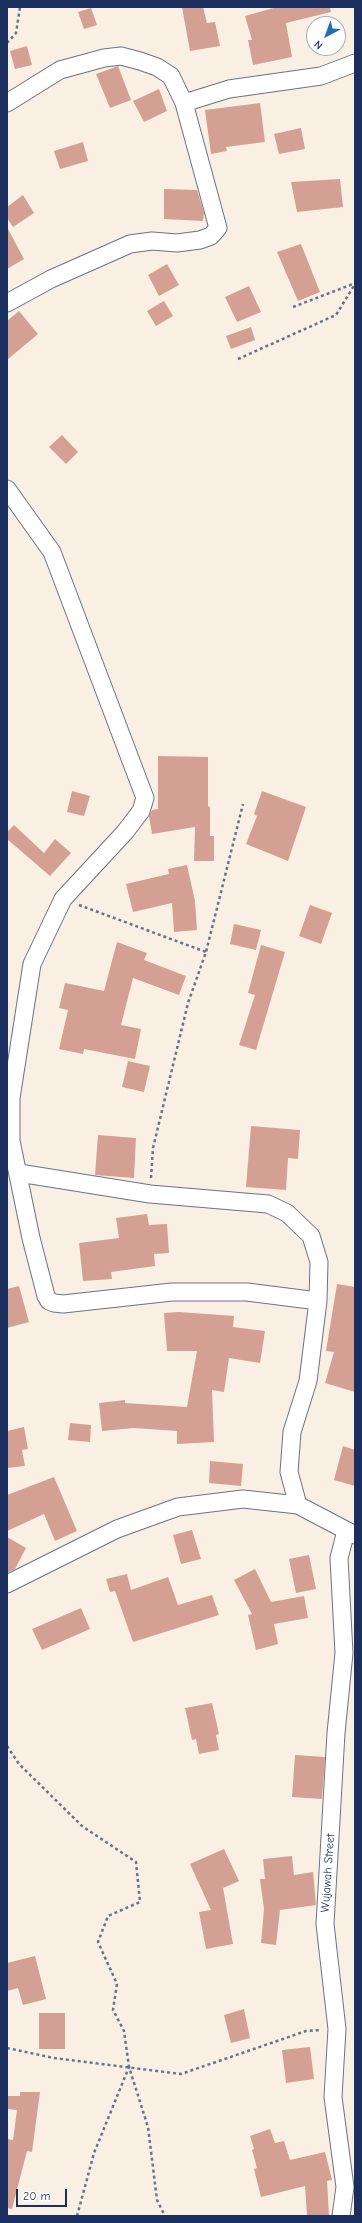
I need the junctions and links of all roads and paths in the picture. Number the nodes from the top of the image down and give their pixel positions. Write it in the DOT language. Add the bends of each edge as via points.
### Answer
graph roads {
  1 [pos="20,7"];
  2 [pos="7,42"];
  3 [pos="355,63"];
  4 [pos="7,103"];
  5 [pos="184,103"];
  6 [pos="355,284"];
  7 [pos="7,303"];
  8 [pos="293,307"];
  9 [pos="238,359"];
  10 [pos="7,489"];
  11 [pos="243,804"];
  12 [pos="63,899"];
  13 [pos="206,952"];
  14 [pos="19,1173"];
  15 [pos="150,1194"];
  16 [pos="318,1301"];
  17 [pos="298,1505"];
  18 [pos="350,1533"];
  19 [pos="7,1584"];
  20 [pos="7,1746"];
  21 [pos="337,2028"];
  22 [pos="7,2048"];
  23 [pos="128,2067"];
  24 [pos="77,2216"];
  25 [pos="165,2216"];
  26 [pos="341,2216"];
  1 -- 2 [label="path" via="16,33"];
  3 -- 5 [label="street" via="320,76 229,89"];
  4 -- 5 [label="street" via="60,70 121,56 157,67 172,76"];
  5 -- 7 [label="street" via="218,228 216,232 200,240 130,244 51,279"];
  6 -- 8 [label="path"];
  6 -- 9 [label="path" via="336,314"];
  10 -- 12 [label="street" via="52,552 144,798 141,811 125,832"];
  11 -- 13 [label="path"];
  12 -- 13 [label="path"];
  12 -- 14 [label="street" via="32,964 11,1098 11,1141"];
  13 -- 15 [label="path" via="188,1003 153,1148"];
  14 -- 15 [label="street"];
  14 -- 16 [label="street" via="31,1238 46,1296 54,1303 172,1292 247,1292"];
  15 -- 16 [label="street" via="268,1204 287,1213 311,1236 315,1247 320,1262"];
  16 -- 17 [label="street" via="308,1381 292,1432 289,1472"];
  17 -- 18 [label="street"];
  17 -- 19 [label="street" via="243,1499 178,1507 117,1529"];
  18 -- 21 [label="street, Wujawah Street" via="339,1558 344,1653 336,1733 325,1924"];
  20 -- 23 [label="path" via="19,1764 82,1826 136,1862 140,1902 108,1916 98,1942 117,1984 113,2010 124,2031"];
  21 -- 23 [label="path" via="306,2031 181,2074"];
  21 -- 26 [label="street, Wujawah Street" via="333,2097 345,2187"];
  22 -- 23 [label="path" via="54,2058"];
  23 -- 24 [label="path" via="94,2153"];
  23 -- 25 [label="path" via="148,2127 157,2200"];
}
